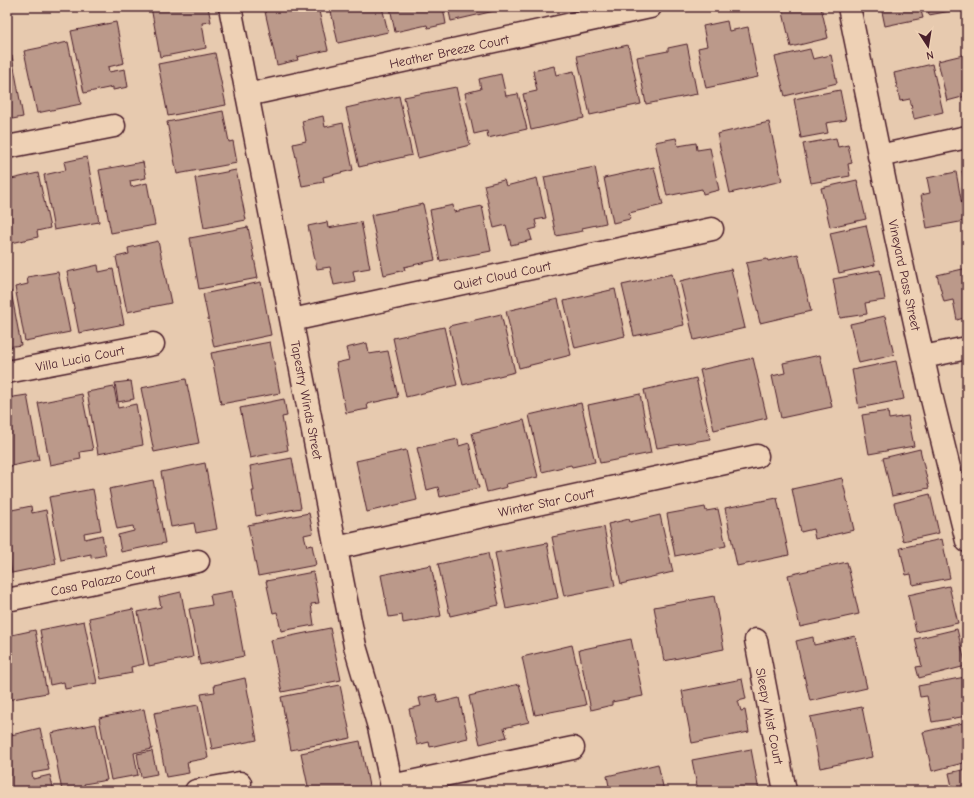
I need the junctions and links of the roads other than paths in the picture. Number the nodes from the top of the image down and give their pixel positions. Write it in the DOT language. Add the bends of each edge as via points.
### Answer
graph roads {
  1 [pos="230,7"];
  2 [pos="650,7"];
  3 [pos="849,7"];
  4 [pos="247,95"];
  5 [pos="114,126"];
  6 [pos="967,137"];
  7 [pos="7,147"];
  8 [pos="880,156"];
  9 [pos="712,229"];
  10 [pos="292,320"];
  11 [pos="153,344"];
  12 [pos="967,348"];
  13 [pos="923,357"];
  14 [pos="7,372"];
  15 [pos="757,456"];
  16 [pos="967,541"];
  17 [pos="336,548"];
  18 [pos="198,561"];
  19 [pos="7,600"];
  20 [pos="756,640"];
  21 [pos="574,748"];
  22 [pos="240,783"];
  23 [pos="392,789"];
  24 [pos="196,791"];
  25 [pos="785,791"];
  1 -- 4 [label="street, Tapestry Winds Street"];
  2 -- 4 [label="street, Heather Breeze Court"];
  3 -- 8 [label="street, Vineyard Pass Street"];
  4 -- 10 [label="street, Tapestry Winds Street"];
  5 -- 7 [label="street"];
  6 -- 8 [label="street"];
  8 -- 13 [label="street, Vineyard Pass Street"];
  9 -- 10 [label="street, Quiet Cloud Court"];
  10 -- 17 [label="street, Tapestry Winds Street"];
  11 -- 14 [label="street, Villa Lucia Court"];
  12 -- 13 [label="street"];
  13 -- 16 [label="street, Vineyard Pass Street"];
  15 -- 17 [label="street, Winter Star Court"];
  17 -- 23 [label="street, Tapestry Winds Street" via="355,646 379,727"];
  18 -- 19 [label="street, Casa Palazzo Court"];
  20 -- 25 [label="street, Sleepy Mist Court"];
  21 -- 23 [label="street"];
  22 -- 24 [label="street"];
}
